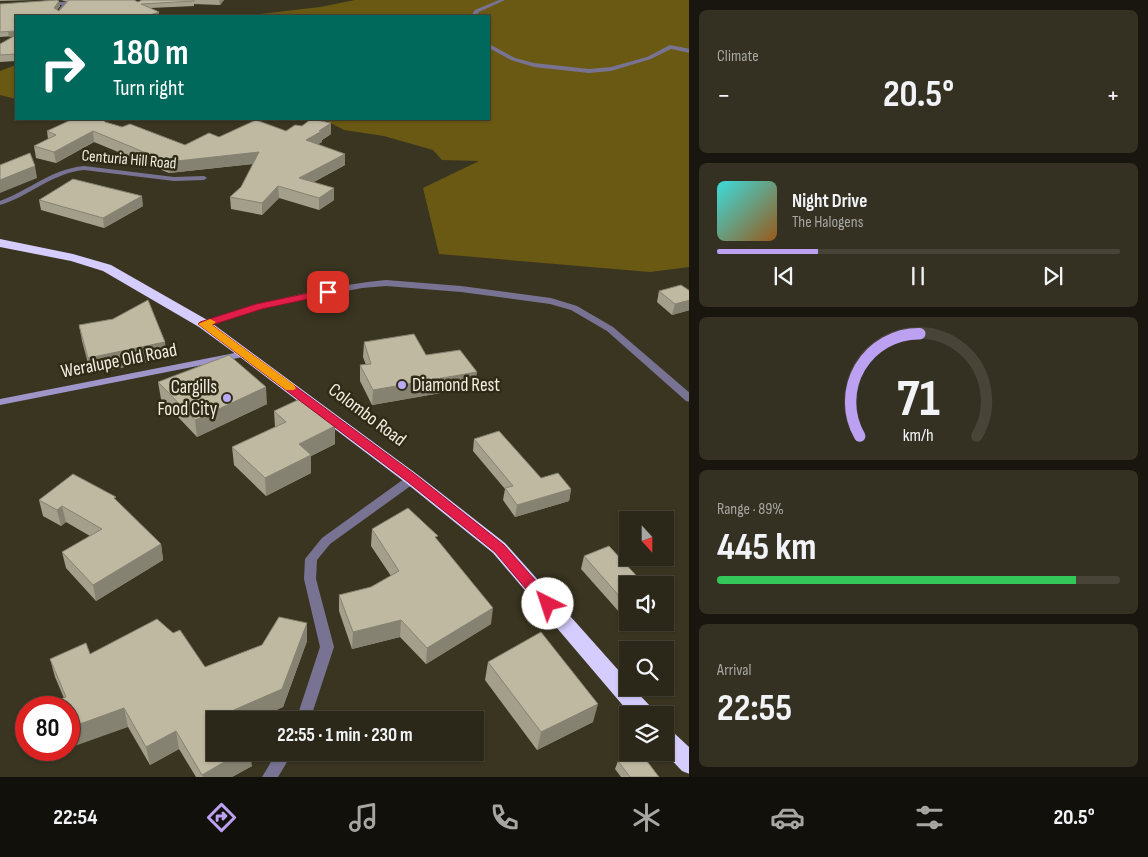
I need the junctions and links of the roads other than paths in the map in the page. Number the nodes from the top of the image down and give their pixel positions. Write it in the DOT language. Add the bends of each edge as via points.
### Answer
graph roads {
  1 [pos="503,0"];
  2 [pos="39,3"];
  3 [pos="60,12"];
  4 [pos="475,15"];
  5 [pos="490,47"];
  6 [pos="689,51"];
  7 [pos="204,178"];
  8 [pos="0,204"];
  9 [pos="0,244"];
  10 [pos="204,324"];
  11 [pos="245,354"];
  12 [pos="689,400"];
  13 [pos="0,402"];
  14 [pos="412,479"];
  15 [pos="636,706"];
  16 [pos="306,711"];
  17 [pos="674,748"];
  18 [pos="280,761"];
  19 [pos="689,764"];
  20 [pos="270,777"];
  1 -- 4 [label="street"];
  2 -- 3 [label="street" via="66,4"];
  5 -- 6 [label="street" via="513,59 534,65 589,71 611,69 649,58 670,47"];
  7 -- 8 [label="lane, Centuria Hill Road" via="174,179 69,169"];
  9 -- 10 [label="highway, Colombo Road" via="74,258 107,268"];
  10 -- 11 [label="highway, Colombo Road"];
  10 -- 12 [label="street" via="259,306 386,283 551,301 574,308 610,329"];
  11 -- 13 [label="street, Weralupe Old Road"];
  11 -- 14 [label="highway, Colombo Road"];
  14 -- 15 [label="highway, Colombo Road" via="499,548"];
  14 -- 16 [label="street" via="326,541 311,559 310,579 327,648"];
  17 -- 19 [label="highway"];
  18 -- 20 [label="street"];
}
